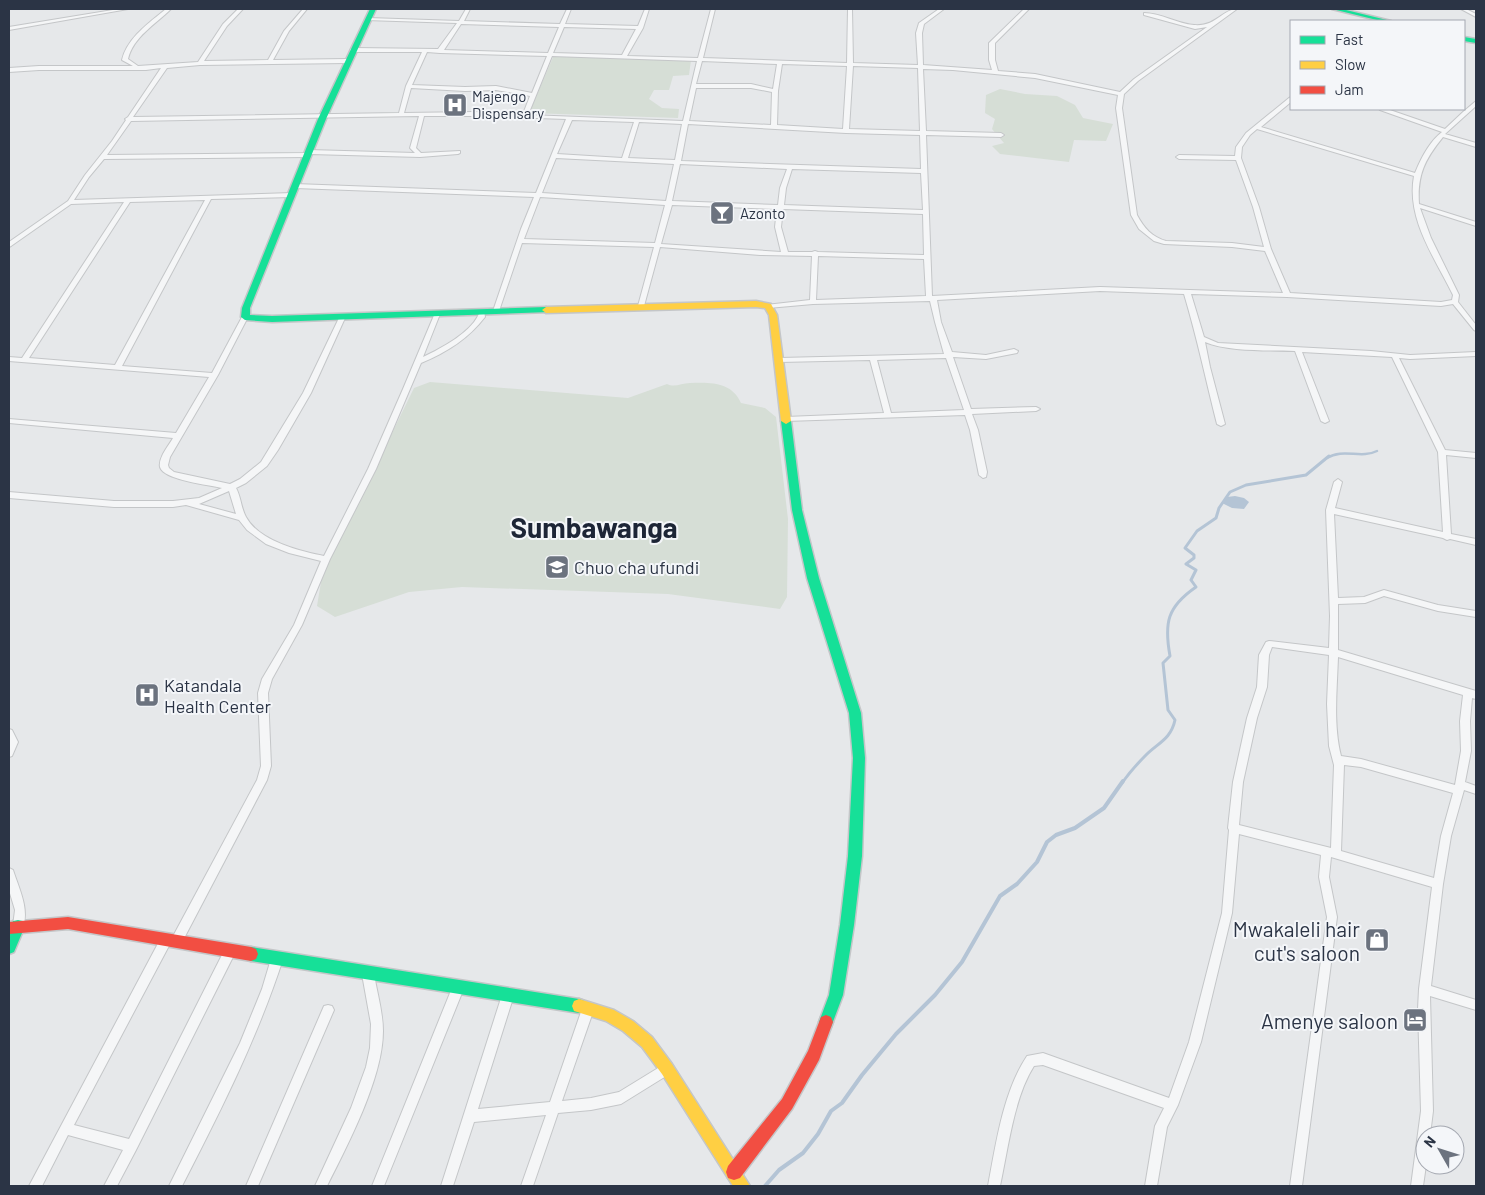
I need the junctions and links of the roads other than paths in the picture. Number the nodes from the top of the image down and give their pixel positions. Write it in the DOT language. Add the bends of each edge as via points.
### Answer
graph roads {
  1 [pos="126,9"];
  2 [pos="169,9"];
  3 [pos="241,9"];
  4 [pos="305,9"];
  5 [pos="468,9"];
  6 [pos="569,9"];
  7 [pos="647,9"];
  8 [pos="713,9"];
  9 [pos="850,9"];
  10 [pos="942,9"];
  11 [pos="1027,9"];
  12 [pos="1235,9"];
  13 [pos="1335,9"];
  14 [pos="1463,9"];
  15 [pos="370,14"];
  16 [pos="1146,14"];
  17 [pos="1476,16"];
  18 [pos="1382,20"];
  19 [pos="460,22"];
  20 [pos="562,25"];
  21 [pos="1211,25"];
  22 [pos="640,28"];
  23 [pos="9,29"];
  24 [pos="352,50"];
  25 [pos="426,50"];
  26 [pos="440,51"];
  27 [pos="550,54"];
  28 [pos="624,57"];
  29 [pos="699,61"];
  30 [pos="270,62"];
  31 [pos="347,62"];
  32 [pos="200,63"];
  33 [pos="780,63"];
  34 [pos="850,65"];
  35 [pos="164,66"];
  36 [pos="920,67"];
  37 [pos="141,68"];
  38 [pos="9,70"];
  39 [pos="994,71"];
  40 [pos="777,81"];
  41 [pos="409,86"];
  42 [pos="693,86"];
  43 [pos="751,86"];
  44 [pos="775,90"];
  45 [pos="1122,94"];
  46 [pos="533,95"];
  47 [pos="1290,100"];
  48 [pos="1476,103"];
  49 [pos="1385,110"];
  50 [pos="401,115"];
  51 [pos="422,115"];
  52 [pos="324,116"];
  53 [pos="525,116"];
  54 [pos="128,119"];
  55 [pos="569,119"];
  56 [pos="638,121"];
  57 [pos="686,123"];
  58 [pos="774,127"];
  59 [pos="1256,127"];
  60 [pos="846,131"];
  61 [pos="1443,133"];
  62 [pos="922,134"];
  63 [pos="1002,135"];
  64 [pos="1476,145"];
  65 [pos="458,152"];
  66 [pos="308,154"];
  67 [pos="420,155"];
  68 [pos="553,156"];
  69 [pos="102,157"];
  70 [pos="1180,157"];
  71 [pos="1238,158"];
  72 [pos="624,160"];
  73 [pos="677,163"];
  74 [pos="790,167"];
  75 [pos="924,171"];
  76 [pos="1417,175"];
  77 [pos="294,191"];
  78 [pos="539,195"];
  79 [pos="209,198"];
  80 [pos="128,200"];
  81 [pos="70,202"];
  82 [pos="669,203"];
  83 [pos="1416,205"];
  84 [pos="781,207"];
  85 [pos="924,212"];
  86 [pos="1476,224"];
  87 [pos="521,241"];
  88 [pos="9,245"];
  89 [pos="658,246"];
  90 [pos="1268,249"];
  91 [pos="785,253"];
  92 [pos="815,254"];
  93 [pos="928,257"];
  94 [pos="1186,291"];
  95 [pos="1287,295"];
  96 [pos="931,299"];
  97 [pos="813,302"];
  98 [pos="1455,302"];
  99 [pos="641,306"];
  100 [pos="768,306"];
  101 [pos="496,311"];
  102 [pos="482,312"];
  103 [pos="437,314"];
  104 [pos="245,316"];
  105 [pos="342,318"];
  106 [pos="1476,329"];
  107 [pos="1201,338"];
  108 [pos="1298,350"];
  109 [pos="1014,351"];
  110 [pos="1476,354"];
  111 [pos="948,355"];
  112 [pos="1394,355"];
  113 [pos="873,358"];
  114 [pos="9,359"];
  115 [pos="24,360"];
  116 [pos="780,360"];
  117 [pos="418,362"];
  118 [pos="117,368"];
  119 [pos="214,375"];
  120 [pos="1036,409"];
  121 [pos="967,412"];
  122 [pos="888,416"];
  123 [pos="786,419"];
  124 [pos="9,421"];
  125 [pos="1325,421"];
  126 [pos="1221,424"];
  127 [pos="178,436"];
  128 [pos="1442,452"];
  129 [pos="1476,455"];
  130 [pos="982,476"];
  131 [pos="1338,482"];
  132 [pos="231,487"];
  133 [pos="9,495"];
  134 [pos="185,503"];
  135 [pos="1330,510"];
  136 [pos="241,518"];
  137 [pos="1447,537"];
  138 [pos="1476,542"];
  139 [pos="326,559"];
  140 [pos="1334,601"];
  141 [pos="1476,614"];
  142 [pos="1333,652"];
  143 [pos="1472,694"];
  144 [pos="9,733"];
  145 [pos="9,753"];
  146 [pos="1338,762"];
  147 [pos="1459,788"];
  148 [pos="1476,790"];
  149 [pos="1233,828"];
  150 [pos="1332,853"];
  151 [pos="9,873"];
  152 [pos="1438,884"];
  153 [pos="13,927"];
  154 [pos="171,941"];
  155 [pos="9,947"];
  156 [pos="230,951"];
  157 [pos="277,959"];
  158 [pos="368,974"];
  159 [pos="458,988"];
  160 [pos="1425,988"];
  161 [pos="508,995"];
  162 [pos="1476,1005"];
  163 [pos="588,1009"];
  164 [pos="328,1010"];
  165 [pos="667,1069"];
  166 [pos="1172,1105"];
  167 [pos="554,1107"];
  168 [pos="470,1116"];
  169 [pos="67,1129"];
  170 [pos="132,1146"];
  171 [pos="734,1172"];
  172 [pos="35,1186"];
  173 [pos="110,1186"];
  174 [pos="175,1186"];
  175 [pos="252,1186"];
  176 [pos="322,1186"];
  177 [pos="378,1186"];
  178 [pos="446,1186"];
  179 [pos="527,1186"];
  180 [pos="742,1186"];
  181 [pos="994,1186"];
  182 [pos="1151,1186"];
  183 [pos="1296,1186"];
  184 [pos="1417,1186"];
  1 -- 23 [label="street"];
  2 -- 37 [label="street" via="127,52 125,60"];
  3 -- 32 [label="street" via="225,25"];
  4 -- 30 [label="street" via="287,31"];
  5 -- 19 [label="street"];
  6 -- 20 [label="street"];
  7 -- 22 [label="street"];
  8 -- 29 [label="street"];
  9 -- 34 [label="street"];
  10 -- 36 [label="street" via="922,23 919,33"];
  11 -- 39 [label="street" via="992,43"];
  12 -- 21 [label="street"];
  13 -- 18 [label="street"];
  14 -- 17 [label="street"];
  15 -- 19 [label="street"];
  15 -- 24 [label="street"];
  16 -- 21 [label="street" via="1196,27"];
  19 -- 20 [label="street"];
  19 -- 26 [label="street"];
  20 -- 22 [label="street"];
  20 -- 27 [label="street"];
  21 -- 45 [label="street"];
  22 -- 28 [label="street"];
  24 -- 25 [label="street"];
  24 -- 31 [label="street"];
  25 -- 26 [label="street"];
  25 -- 41 [label="street"];
  26 -- 27 [label="street"];
  27 -- 28 [label="street"];
  27 -- 46 [label="street"];
  28 -- 29 [label="street"];
  29 -- 33 [label="street"];
  29 -- 42 [label="street"];
  30 -- 31 [label="street"];
  30 -- 32 [label="street"];
  31 -- 52 [label="street"];
  32 -- 35 [label="street"];
  33 -- 34 [label="street"];
  33 -- 40 [label="street"];
  34 -- 36 [label="street"];
  34 -- 60 [label="street"];
  35 -- 37 [label="street"];
  35 -- 54 [label="street"];
  36 -- 39 [label="street"];
  36 -- 62 [label="street"];
  37 -- 38 [label="street"];
  39 -- 45 [label="street"];
  40 -- 43 [label="street"];
  40 -- 44 [label="street"];
  41 -- 46 [label="street" via="496,88"];
  41 -- 50 [label="street"];
  42 -- 43 [label="street"];
  42 -- 57 [label="street"];
  43 -- 44 [label="street"];
  44 -- 58 [label="street"];
  45 -- 90 [label="street" via="1119,108 1128,182 1134,215 1141,228 1156,240 1166,243 1232,244"];
  46 -- 53 [label="street"];
  47 -- 59 [label="street"];
  48 -- 61 [label="street"];
  49 -- 61 [label="street"];
  50 -- 51 [label="street"];
  50 -- 52 [label="street"];
  51 -- 53 [label="street"];
  51 -- 67 [label="street" via="413,143 413,148"];
  52 -- 54 [label="street"];
  52 -- 66 [label="street"];
  53 -- 55 [label="street"];
  54 -- 69 [label="street"];
  55 -- 56 [label="street"];
  55 -- 68 [label="street"];
  56 -- 57 [label="street"];
  56 -- 72 [label="street"];
  57 -- 58 [label="street"];
  57 -- 73 [label="street"];
  58 -- 60 [label="street"];
  59 -- 71 [label="street" via="1240,143"];
  59 -- 76 [label="street"];
  60 -- 62 [label="street"];
  61 -- 64 [label="street"];
  61 -- 76 [label="street" via="1424,158"];
  62 -- 63 [label="street"];
  62 -- 75 [label="street"];
  65 -- 67 [label="street"];
  66 -- 67 [label="street"];
  66 -- 69 [label="street"];
  66 -- 77 [label="street"];
  68 -- 72 [label="street"];
  68 -- 78 [label="street"];
  69 -- 81 [label="street"];
  70 -- 71 [label="street"];
  71 -- 90 [label="street"];
  72 -- 73 [label="street"];
  73 -- 74 [label="street"];
  73 -- 82 [label="street"];
  74 -- 75 [label="street"];
  74 -- 84 [label="street"];
  75 -- 85 [label="street"];
  76 -- 83 [label="street"];
  77 -- 78 [label="street"];
  77 -- 79 [label="street"];
  77 -- 104 [label="street"];
  78 -- 82 [label="street"];
  78 -- 87 [label="street"];
  79 -- 80 [label="street"];
  79 -- 118 [label="street"];
  80 -- 81 [label="street"];
  80 -- 115 [label="street"];
  81 -- 88 [label="street"];
  82 -- 84 [label="street"];
  82 -- 89 [label="street"];
  83 -- 86 [label="street"];
  83 -- 98 [label="street" via="1456,295"];
  84 -- 85 [label="street"];
  84 -- 91 [label="street" via="778,227"];
  85 -- 93 [label="street"];
  87 -- 89 [label="street"];
  87 -- 101 [label="street"];
  89 -- 91 [label="street"];
  89 -- 99 [label="street"];
  90 -- 95 [label="street"];
  91 -- 92 [label="street"];
  92 -- 93 [label="street"];
  92 -- 97 [label="street"];
  93 -- 96 [label="street"];
  94 -- 95 [label="street"];
  94 -- 96 [label="street" via="1100,289"];
  94 -- 107 [label="street"];
  95 -- 98 [label="street" via="1442,304"];
  96 -- 97 [label="street"];
  96 -- 111 [label="street"];
  97 -- 100 [label="street"];
  98 -- 106 [label="street"];
  99 -- 100 [label="street"];
  99 -- 101 [label="street"];
  100 -- 116 [label="street" via="773,315"];
  101 -- 102 [label="street"];
  102 -- 103 [label="street"];
  102 -- 117 [label="street" via="482,317 470,329 445,348"];
  103 -- 105 [label="street"];
  103 -- 117 [label="street"];
  104 -- 105 [label="street"];
  104 -- 119 [label="street"];
  105 -- 132 [label="street" via="306,394 275,448 253,475"];
  107 -- 108 [label="street" via="1217,345"];
  107 -- 126 [label="street"];
  108 -- 112 [label="street"];
  108 -- 125 [label="street"];
  109 -- 111 [label="street" via="986,356"];
  110 -- 112 [label="street" via="1436,357"];
  111 -- 113 [label="street"];
  111 -- 121 [label="street"];
  112 -- 128 [label="street"];
  113 -- 116 [label="street"];
  113 -- 122 [label="street"];
  114 -- 115 [label="street"];
  115 -- 118 [label="street"];
  116 -- 123 [label="street"];
  117 -- 139 [label="street" via="372,469"];
  118 -- 119 [label="street"];
  119 -- 127 [label="street"];
  120 -- 121 [label="street"];
  121 -- 122 [label="street"];
  121 -- 130 [label="street" via="984,472"];
  122 -- 123 [label="street"];
  123 -- 171 [label="street" via="797,510 813,578 855,713 860,758 855,856 836,995 814,1055 787,1104"];
  124 -- 127 [label="street"];
  127 -- 132 [label="street" via="166,457 166,469 175,475"];
  128 -- 129 [label="street"];
  128 -- 137 [label="street"];
  131 -- 135 [label="street"];
  132 -- 134 [label="street" via="201,501"];
  132 -- 136 [label="street" via="237,496"];
  133 -- 134 [label="street" via="114,504"];
  134 -- 136 [label="street"];
  135 -- 137 [label="street"];
  135 -- 140 [label="street"];
  136 -- 139 [label="street" via="278,547"];
  137 -- 138 [label="street"];
  139 -- 154 [label="street" via="298,625 272,669 263,693 266,766 262,780"];
  140 -- 141 [label="street" via="1365,600 1384,593 1438,608"];
  140 -- 142 [label="street"];
  142 -- 143 [label="street"];
  142 -- 146 [label="street" via="1334,746"];
  142 -- 149 [label="street" via="1274,644 1267,647 1262,687 1242,759"];
  143 -- 147 [label="street" via="1465,721 1466,751"];
  144 -- 145 [label="street" via="12,742"];
  146 -- 147 [label="street" via="1344,759 1361,762"];
  146 -- 150 [label="street"];
  147 -- 148 [label="street"];
  147 -- 152 [label="street" via="1450,816"];
  149 -- 150 [label="street"];
  149 -- 166 [label="street" via="1226,913 1195,1042"];
  150 -- 152 [label="street"];
  150 -- 183 [label="street" via="1322,868 1332,917"];
  151 -- 153 [label="street" via="20,910"];
  152 -- 160 [label="street"];
  153 -- 154 [label="street" via="68,923"];
  153 -- 155 [label="street"];
  154 -- 156 [label="street"];
  154 -- 169 [label="street"];
  156 -- 157 [label="street"];
  156 -- 170 [label="street"];
  157 -- 158 [label="street"];
  157 -- 174 [label="street" via="252,1030"];
  158 -- 159 [label="street"];
  158 -- 176 [label="street" via="377,1032 375,1053 361,1097"];
  159 -- 161 [label="street"];
  159 -- 177 [label="street"];
  160 -- 162 [label="street"];
  160 -- 184 [label="street" via="1427,1111"];
  161 -- 163 [label="street"];
  161 -- 168 [label="street"];
  163 -- 165 [label="street" via="609,1015 628,1026 647,1042"];
  163 -- 167 [label="street"];
  164 -- 175 [label="street"];
  165 -- 167 [label="street" via="621,1098"];
  165 -- 171 [label="street"];
  166 -- 181 [label="street" via="1043,1058 1031,1060 1024,1067"];
  166 -- 182 [label="street" via="1161,1126"];
  167 -- 168 [label="street"];
  167 -- 179 [label="street"];
  168 -- 178 [label="street"];
  169 -- 170 [label="street"];
  169 -- 172 [label="street"];
  170 -- 173 [label="street"];
  171 -- 180 [label="street"];
}
